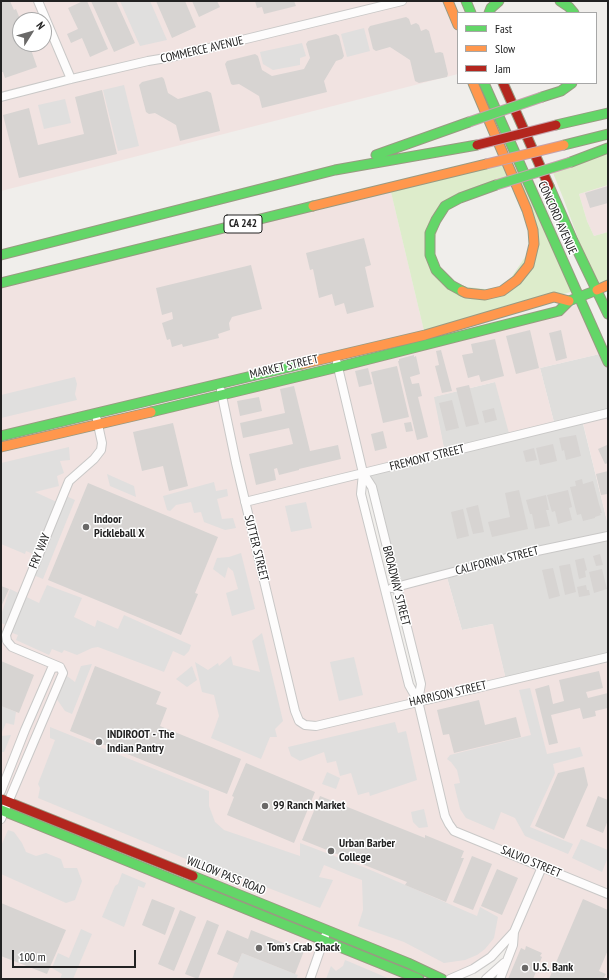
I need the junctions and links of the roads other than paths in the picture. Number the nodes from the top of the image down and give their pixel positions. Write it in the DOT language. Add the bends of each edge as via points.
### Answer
graph roads {
  1 [pos="38,1"];
  2 [pos="402,1"];
  3 [pos="448,1"];
  4 [pos="499,1"];
  5 [pos="560,1"];
  6 [pos="467,2"];
  7 [pos="472,12"];
  8 [pos="474,12"];
  9 [pos="489,12"];
  10 [pos="573,12"];
  11 [pos="457,23"];
  12 [pos="71,79"];
  13 [pos="473,84"];
  14 [pos="484,84"];
  15 [pos="503,84"];
  16 [pos="512,84"];
  17 [pos="571,84"];
  18 [pos="1,97"];
  19 [pos="608,113"];
  20 [pos="608,134"];
  21 [pos="608,148"];
  22 [pos="335,170"];
  23 [pos="514,179"];
  24 [pos="514,179"];
  25 [pos="514,179"];
  26 [pos="514,179"];
  27 [pos="573,241"];
  28 [pos="1,255"];
  29 [pos="1,283"];
  30 [pos="608,285"];
  31 [pos="596,290"];
  32 [pos="580,297"];
  33 [pos="568,301"];
  34 [pos="608,314"];
  35 [pos="335,356"];
  36 [pos="608,362"];
  37 [pos="338,367"];
  38 [pos="219,384"];
  39 [pos="221,395"];
  40 [pos="608,413"];
  41 [pos="95,414"];
  42 [pos="99,425"];
  43 [pos="1,436"];
  44 [pos="1,447"];
  45 [pos="363,473"];
  46 [pos="245,502"];
  47 [pos="608,536"];
  48 [pos="396,587"];
  49 [pos="386,589"];
  50 [pos="608,657"];
  51 [pos="60,667"];
  52 [pos="418,701"];
  53 [pos="294,711"];
  54 [pos="1,791"];
  55 [pos="5,800"];
  56 [pos="2,814"];
  57 [pos="454,831"];
  58 [pos="542,867"];
  59 [pos="608,894"];
  60 [pos="328,930"];
  61 [pos="514,932"];
  62 [pos="323,939"];
  63 [pos="507,960"];
  64 [pos="310,979"];
  65 [pos="419,979"];
  66 [pos="442,979"];
  67 [pos="450,979"];
  68 [pos="486,979"];
  69 [pos="500,979"];
  1 -- 12 [label="street"];
  2 -- 12 [label="street, COMMERCE AVENUE"];
  3 -- 11 [label="main road"];
  4 -- 9 [label="main road"];
  5 -- 10 [label="main road"];
  6 -- 7 [label="main road"];
  6 -- 8 [label="main road"];
  12 -- 18 [label="street, COMMERCE AVENUE"];
  13 -- 26 [label="main road, bridge"];
  14 -- 32 [label="main road, CONCORD AVENUE"];
  15 -- 27 [label="main road, CONCORD AVENUE"];
  16 -- 27 [label="main road, CONCORD AVENUE" via="564,200 572,226"];
  17 -- 22 [label="main road, bridge" via="561,91"];
  19 -- 22 [label="main road, CA 242, bridge" via="477,145"];
  20 -- 29 [label="main road, CA 242, bridge"];
  21 -- 23 [label="main road, bridge"];
  22 -- 28 [label="main road, CA 242"];
  24 -- 25 [label="main road, bridge" via="460,198 445,206 430,233 430,255 436,270 451,285 466,293 485,295 502,291 517,280 529,265 534,244 533,230"];
  27 -- 31 [label="main road, CONCORD AVENUE"];
  30 -- 31 [label="main road, MARKET STREET"];
  31 -- 32 [label="main road, MARKET STREET"];
  31 -- 34 [label="main road, CONCORD AVENUE"];
  32 -- 33 [label="main road, MARKET STREET"];
  32 -- 36 [label="main road, CONCORD AVENUE"];
  33 -- 35 [label="main road, MARKET STREET" via="554,297 455,327"];
  33 -- 37 [label="main road, MARKET STREET" via="559,311"];
  35 -- 37 [label="street, BROADWAY STREET"];
  35 -- 38 [label="main road, MARKET STREET"];
  37 -- 39 [label="main road, MARKET STREET"];
  37 -- 45 [label="street, BROADWAY STREET"];
  38 -- 39 [label="street, SUTTER STREET"];
  38 -- 41 [label="main road, MARKET STREET"];
  39 -- 42 [label="main road, MARKET STREET"];
  39 -- 46 [label="street, SUTTER STREET"];
  40 -- 45 [label="street, FREMONT STREET"];
  41 -- 42 [label="street, FRY WAY"];
  41 -- 43 [label="main road, MARKET STREET"];
  42 -- 44 [label="main road, MARKET STREET"];
  42 -- 51 [label="street, FRY WAY" via="102,443 100,450 94,459 69,480 6,635 7,642 12,647"];
  45 -- 46 [label="street, FREMONT STREET"];
  45 -- 48 [label="street, BROADWAY STREET" via="372,487"];
  45 -- 49 [label="street, BROADWAY STREET" via="361,494"];
  46 -- 53 [label="street, SUTTER STREET"];
  47 -- 48 [label="street, CALIFORNIA STREET" via="518,555"];
  48 -- 49 [label="street, CALIFORNIA STREET"];
  48 -- 52 [label="street, BROADWAY STREET" via="421,684"];
  49 -- 52 [label="street, BROADWAY STREET" via="410,688"];
  50 -- 52 [label="street, HARRISON STREET"];
  51 -- 54 [label="street" via="52,668"];
  51 -- 55 [label="street" via="63,673"];
  52 -- 53 [label="street, HARRISON STREET" via="316,726 305,725 299,721"];
  52 -- 57 [label="street, BROADWAY STREET" via="445,816"];
  55 -- 56 [label="street"];
  55 -- 60 [label="main road, WILLOW PASS ROAD"];
  56 -- 62 [label="main road, WILLOW PASS ROAD"];
  57 -- 58 [label="street, SALVIO STREET"];
  58 -- 59 [label="street, SALVIO STREET"];
  58 -- 61 [label="street"];
  60 -- 62 [label="street"];
  60 -- 66 [label="main road, WILLOW PASS ROAD"];
  61 -- 63 [label="street" via="513,945"];
  61 -- 67 [label="street" via="491,957 473,969"];
  62 -- 64 [label="street"];
  62 -- 65 [label="main road, WILLOW PASS ROAD"];
  63 -- 68 [label="street"];
  63 -- 69 [label="street"];
}
